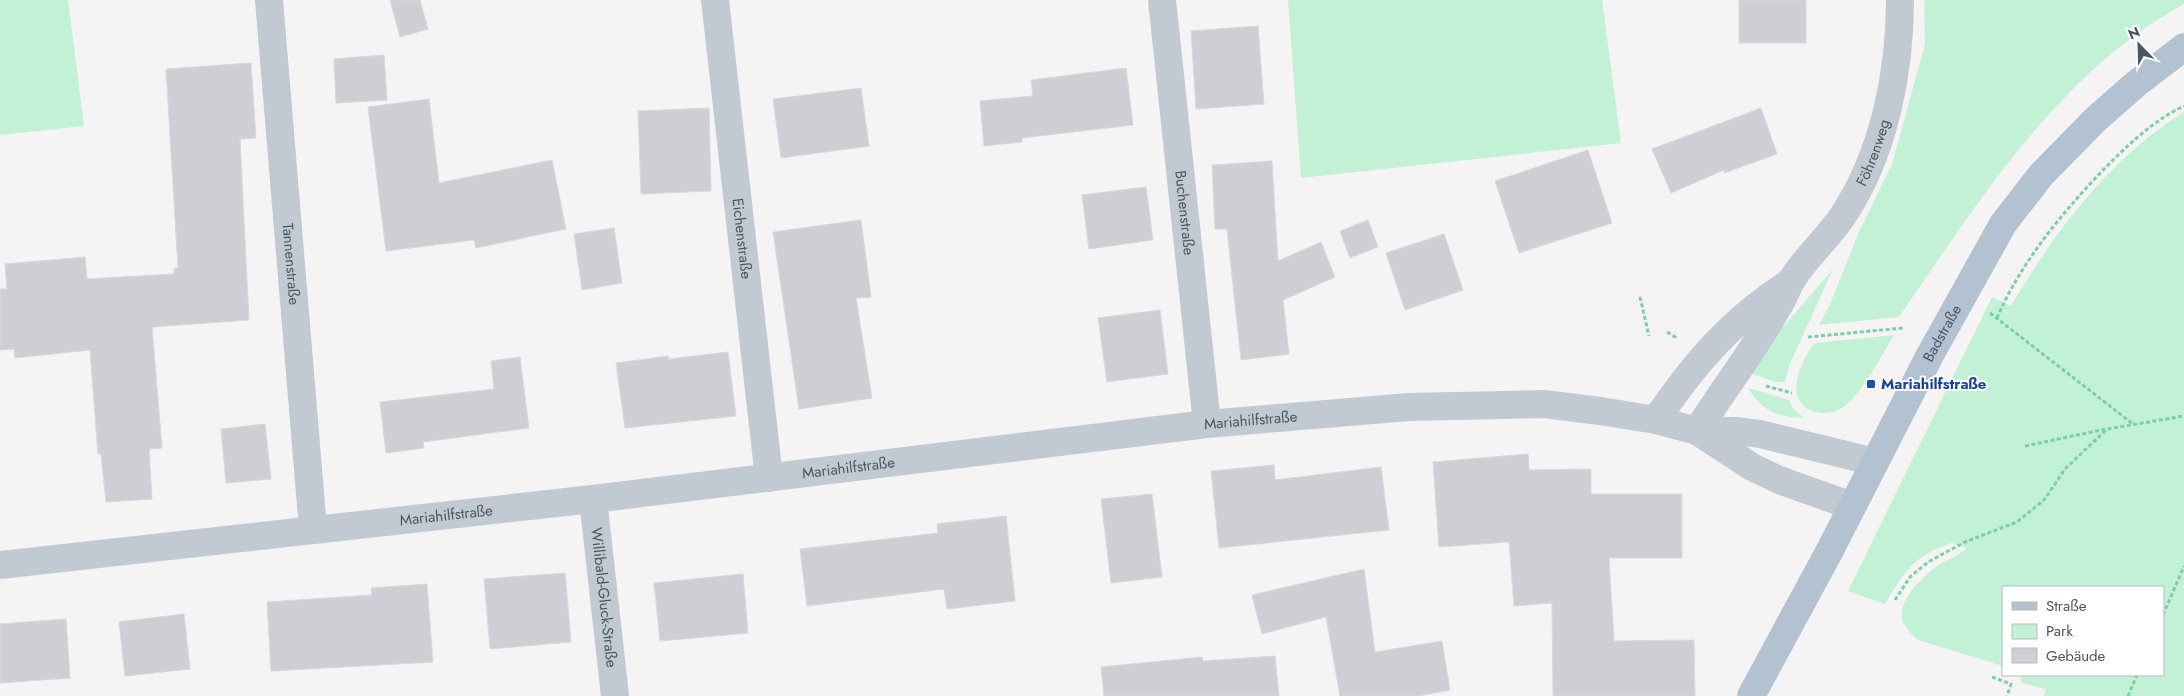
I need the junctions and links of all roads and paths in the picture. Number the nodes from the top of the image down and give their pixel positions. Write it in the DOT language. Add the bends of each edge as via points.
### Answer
graph roads {
  1 [pos="269,0"];
  2 [pos="715,0"];
  3 [pos="1162,0"];
  4 [pos="1900,0"];
  5 [pos="2184,46"];
  6 [pos="2184,106"];
  7 [pos="1791,282"];
  8 [pos="1640,297"];
  9 [pos="1985,310"];
  10 [pos="1997,318"];
  11 [pos="1903,328"];
  12 [pos="1649,336"];
  13 [pos="1808,337"];
  14 [pos="1764,386"];
  15 [pos="1792,393"];
  16 [pos="2184,416"];
  17 [pos="1656,420"];
  18 [pos="1207,424"];
  19 [pos="2134,424"];
  20 [pos="2107,428"];
  21 [pos="1697,431"];
  22 [pos="2025,446"];
  23 [pos="1875,462"];
  24 [pos="769,478"];
  25 [pos="593,499"];
  26 [pos="1852,506"];
  27 [pos="312,529"];
  28 [pos="0,565"];
  29 [pos="2184,566"];
  30 [pos="1895,600"];
  31 [pos="2164,613"];
  32 [pos="2137,676"];
  33 [pos="1992,678"];
  34 [pos="615,696"];
  35 [pos="1751,696"];
  36 [pos="2007,696"];
  37 [pos="2128,696"];
  1 -- 27 [label="street, Tannenstraße"];
  2 -- 24 [label="street, Eichenstraße"];
  3 -- 18 [label="street, Buchenstraße"];
  4 -- 7 [label="street, Föhrenweg" via="1896,70 1872,158 1854,199"];
  5 -- 23 [label="main road, Badstraße" via="2096,119 2021,200 1984,256"];
  6 -- 10 [label="path" via="2158,121 2125,148 2052,226 2029,259"];
  7 -- 17 [label="street, Föhrenweg" via="1755,305 1722,336"];
  7 -- 21 [label="street, Föhrenweg" via="1770,321"];
  8 -- 12 [label="path"];
  9 -- 10 [label="path"];
  10 -- 19 [label="path"];
  11 -- 13 [label="path"];
  14 -- 15 [label="path"];
  16 -- 19 [label="path"];
  17 -- 18 [label="street, Mariahilfstraße" via="1544,404 1505,404 1409,407"];
  17 -- 21 [label="street, Mariahilfstraße"];
  18 -- 24 [label="street, Mariahilfstraße"];
  19 -- 20 [label="path"];
  20 -- 22 [label="path"];
  20 -- 30 [label="path" via="2065,469 2044,500 2017,522 1965,542 1928,562 1910,577"];
  21 -- 23 [label="street, Mariahilfstraße" via="1760,434"];
  21 -- 26 [label="street, Mariahilfstraße" via="1779,480"];
  23 -- 26 [label="main road, Badstraße"];
  24 -- 25 [label="street, Mariahilfstraße"];
  25 -- 27 [label="street, Mariahilfstraße"];
  25 -- 34 [label="street, Willibald-Gluck-Straße"];
  26 -- 35 [label="main road, Badstraße"];
  27 -- 28 [label="street, Mariahilfstraße"];
  29 -- 31 [label="path"];
  32 -- 37 [label="path"];
  33 -- 36 [label="path" via="2011,684"];
}
